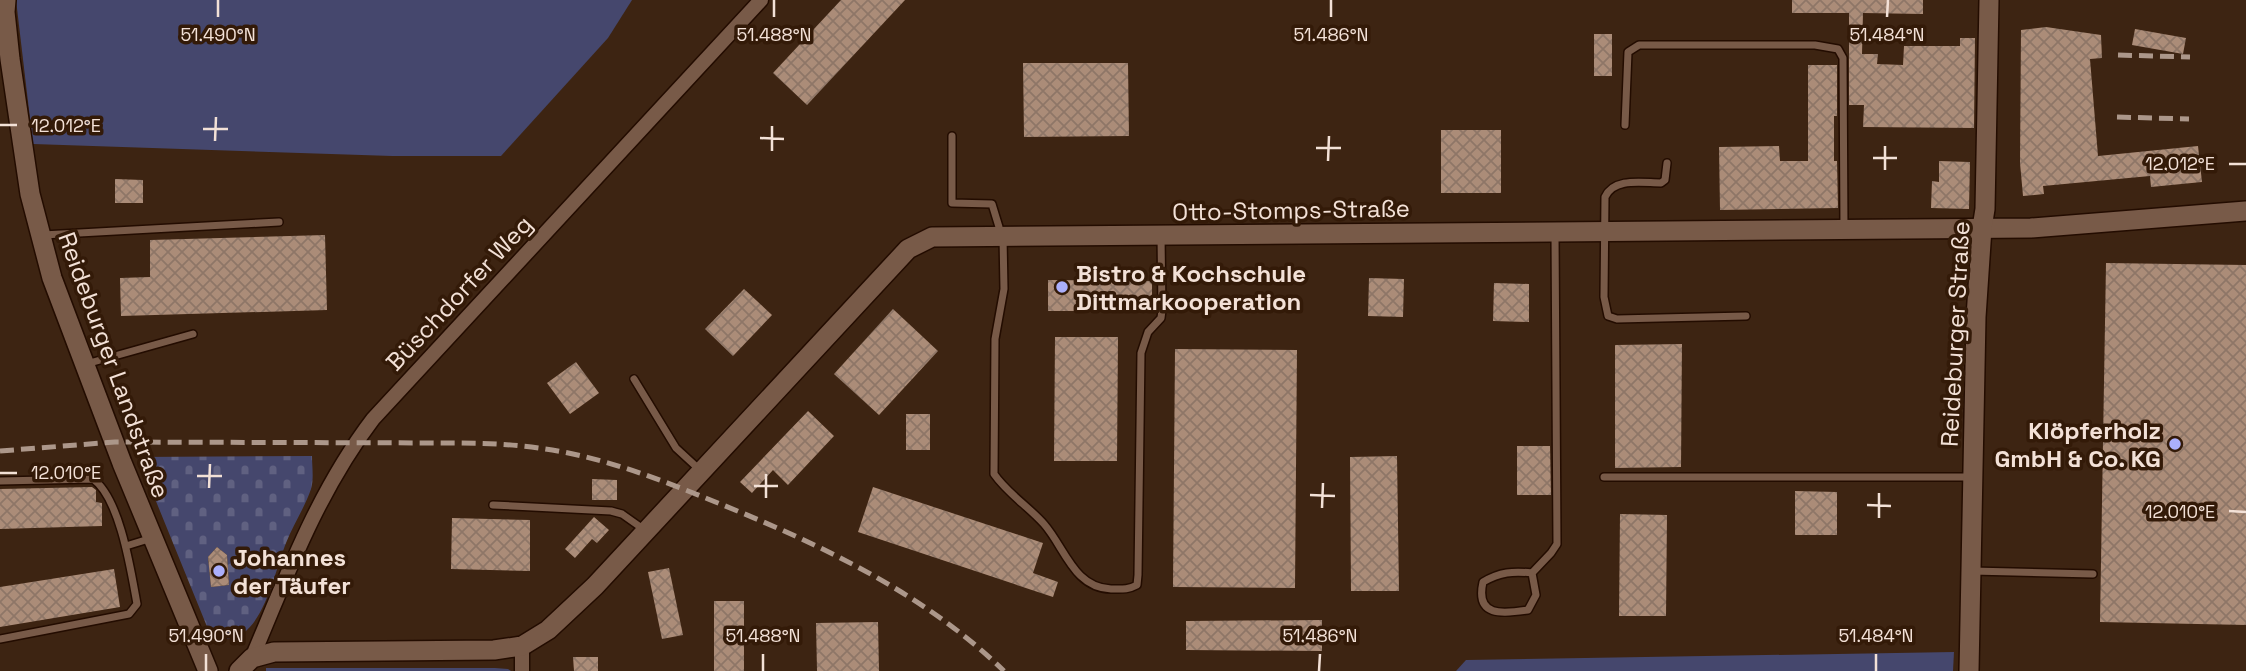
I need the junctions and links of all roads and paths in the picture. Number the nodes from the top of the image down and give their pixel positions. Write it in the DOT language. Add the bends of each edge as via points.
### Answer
graph roads {
  1 [pos="6,0"];
  2 [pos="761,0"];
  3 [pos="1989,0"];
  4 [pos="1625,125"];
  5 [pos="952,136"];
  6 [pos="1667,163"];
  7 [pos="2246,211"];
  8 [pos="279,222"];
  9 [pos="1982,228"];
  10 [pos="1844,229"];
  11 [pos="1555,232"];
  12 [pos="1604,232"];
  13 [pos="39,235"];
  14 [pos="1161,235"];
  15 [pos="1000,237"];
  16 [pos="1746,316"];
  17 [pos="193,334"];
  18 [pos="85,364"];
  19 [pos="634,379"];
  20 [pos="703,472"];
  21 [pos="1604,477"];
  22 [pos="1973,477"];
  23 [pos="0,481"];
  24 [pos="493,505"];
  25 [pos="646,531"];
  26 [pos="153,538"];
  27 [pos="126,546"];
  28 [pos="1971,571"];
  29 [pos="1532,573"];
  30 [pos="2093,574"];
  31 [pos="0,639"];
  32 [pos="522,646"];
  33 [pos="246,664"];
  34 [pos="208,671"];
  35 [pos="522,671"];
  36 [pos="1969,671"];
  1 -- 13 [label="street, Reideburger Landstraße" via="22,147"];
  2 -- 33 [label="street, Büschdorfer Weg" via="361,435 310,521"];
  3 -- 9 [label="street, Reideburger Straße"];
  4 -- 10 [label="lane" via="1628,52 1639,45 1815,45 1838,49 1843,58"];
  5 -- 15 [label="lane" via="952,203 992,204"];
  6 -- 12 [label="lane" via="1661,183 1623,183 1607,191"];
  7 -- 9 [label="street, Otto-Stomps-Straße"];
  8 -- 13 [label="lane"];
  9 -- 10 [label="street, Otto-Stomps-Straße"];
  9 -- 22 [label="street, Reideburger Straße"];
  10 -- 12 [label="street, Otto-Stomps-Straße"];
  11 -- 12 [label="street, Otto-Stomps-Straße"];
  11 -- 14 [label="street, Otto-Stomps-Straße"];
  11 -- 29 [label="lane" via="1557,544"];
  12 -- 16 [label="lane" via="1608,316"];
  13 -- 18 [label="street, Reideburger Landstraße"];
  14 -- 15 [label="street, Otto-Stomps-Straße"];
  14 -- 15 [label="lane" via="1161,318 1148,332 1141,353 1138,576 1137,585 1129,589 1099,589 1077,575 1049,530 994,474 995,339 1004,289"];
  15 -- 20 [label="street, Otto-Stomps-Straße" via="932,237 908,249"];
  17 -- 18 [label="lane"];
  18 -- 26 [label="street, Reideburger Landstraße"];
  19 -- 20 [label="lane" via="676,447"];
  20 -- 25 [label="street, Otto-Stomps-Straße"];
  21 -- 22 [label="lane"];
  22 -- 28 [label="street, Reideburger Straße"];
  23 -- 27 [label="lane, Reideburger Landstraße" via="93,479 103,486"];
  24 -- 25 [label="lane" via="611,510"];
  25 -- 32 [label="street, Otto-Stomps-Straße" via="548,630"];
  26 -- 27 [label="lane, Reideburger Landstraße"];
  26 -- 34 [label="street, Reideburger Landstraße"];
  27 -- 31 [label="lane, Reideburger Landstraße" via="137,604 129,614"];
  28 -- 30 [label="lane"];
  28 -- 36 [label="street, Reideburger Straße"];
  29 -- 29 [label="lane" via="1497,574 1483,582 1480,596 1484,605 1495,612 1528,610 1536,595"];
  32 -- 33 [label="street, Otto-Stomps-Straße" via="274,652"];
  32 -- 35 [label="street"];
}
